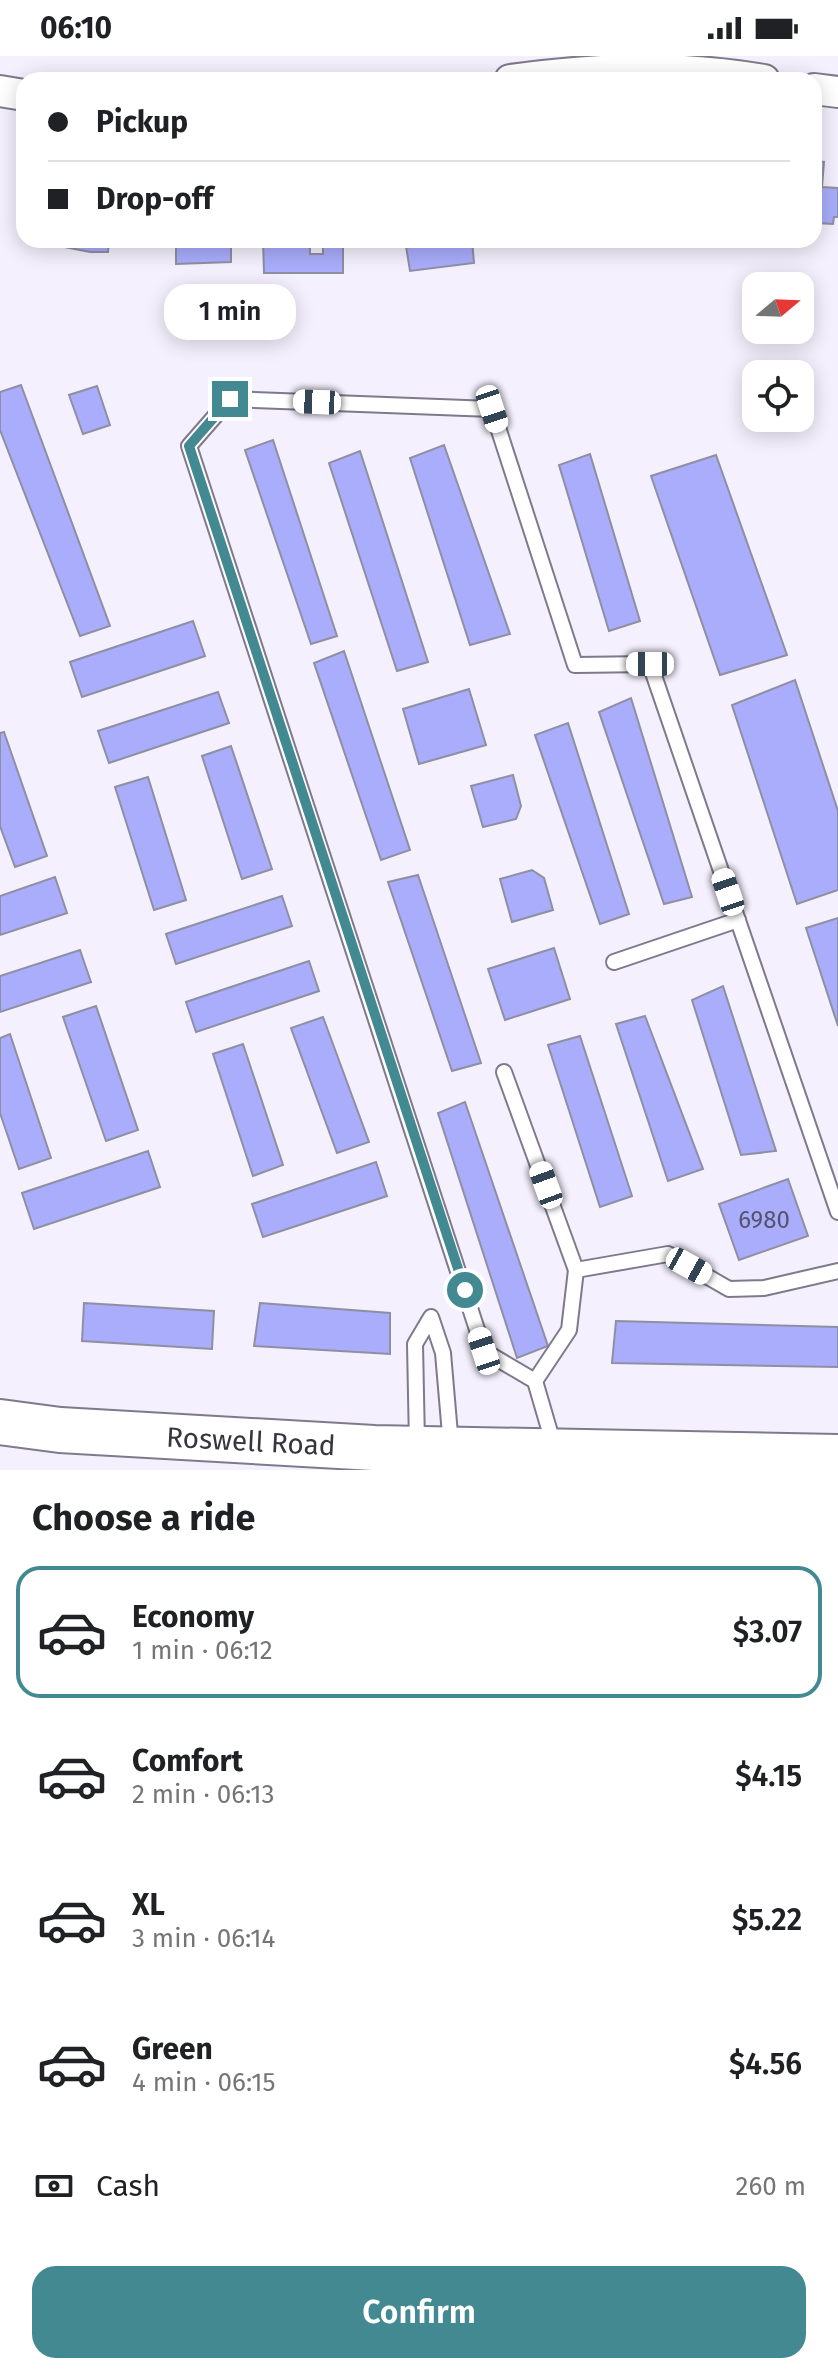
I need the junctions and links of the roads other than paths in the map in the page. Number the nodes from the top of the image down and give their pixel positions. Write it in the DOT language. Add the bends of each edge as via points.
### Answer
graph roads {
  1 [pos="591,72"];
  2 [pos="716,72"];
  3 [pos="738,920"];
  4 [pos="614,962"];
  5 [pos="504,1072"];
  6 [pos="838,1212"];
  7 [pos="576,1270"];
  8 [pos="838,1271"];
  9 [pos="535,1381"];
  10 [pos="0,1422"];
  11 [pos="557,1454"];
  12 [pos="450,1455"];
  13 [pos="838,1457"];
  1 -- 2 [label="street" via="641,67"];
  3 -- 4 [label="lane"];
  3 -- 6 [label="lane"];
  3 -- 9 [label="lane" via="650,664 575,665 492,409 230,399 189,446 484,1351"];
  5 -- 7 [label="lane"];
  7 -- 8 [label="lane" via="668,1254 729,1289 764,1288"];
  7 -- 9 [label="lane" via="569,1330"];
  9 -- 11 [label="lane"];
  10 -- 12 [label="main road, Roswell Road"];
  11 -- 12 [label="main road, Roswell Road"];
  11 -- 13 [label="main road, Roswell Road"];
  12 -- 12 [label="lane" via="443,1353 431,1317 415,1344"];
}
